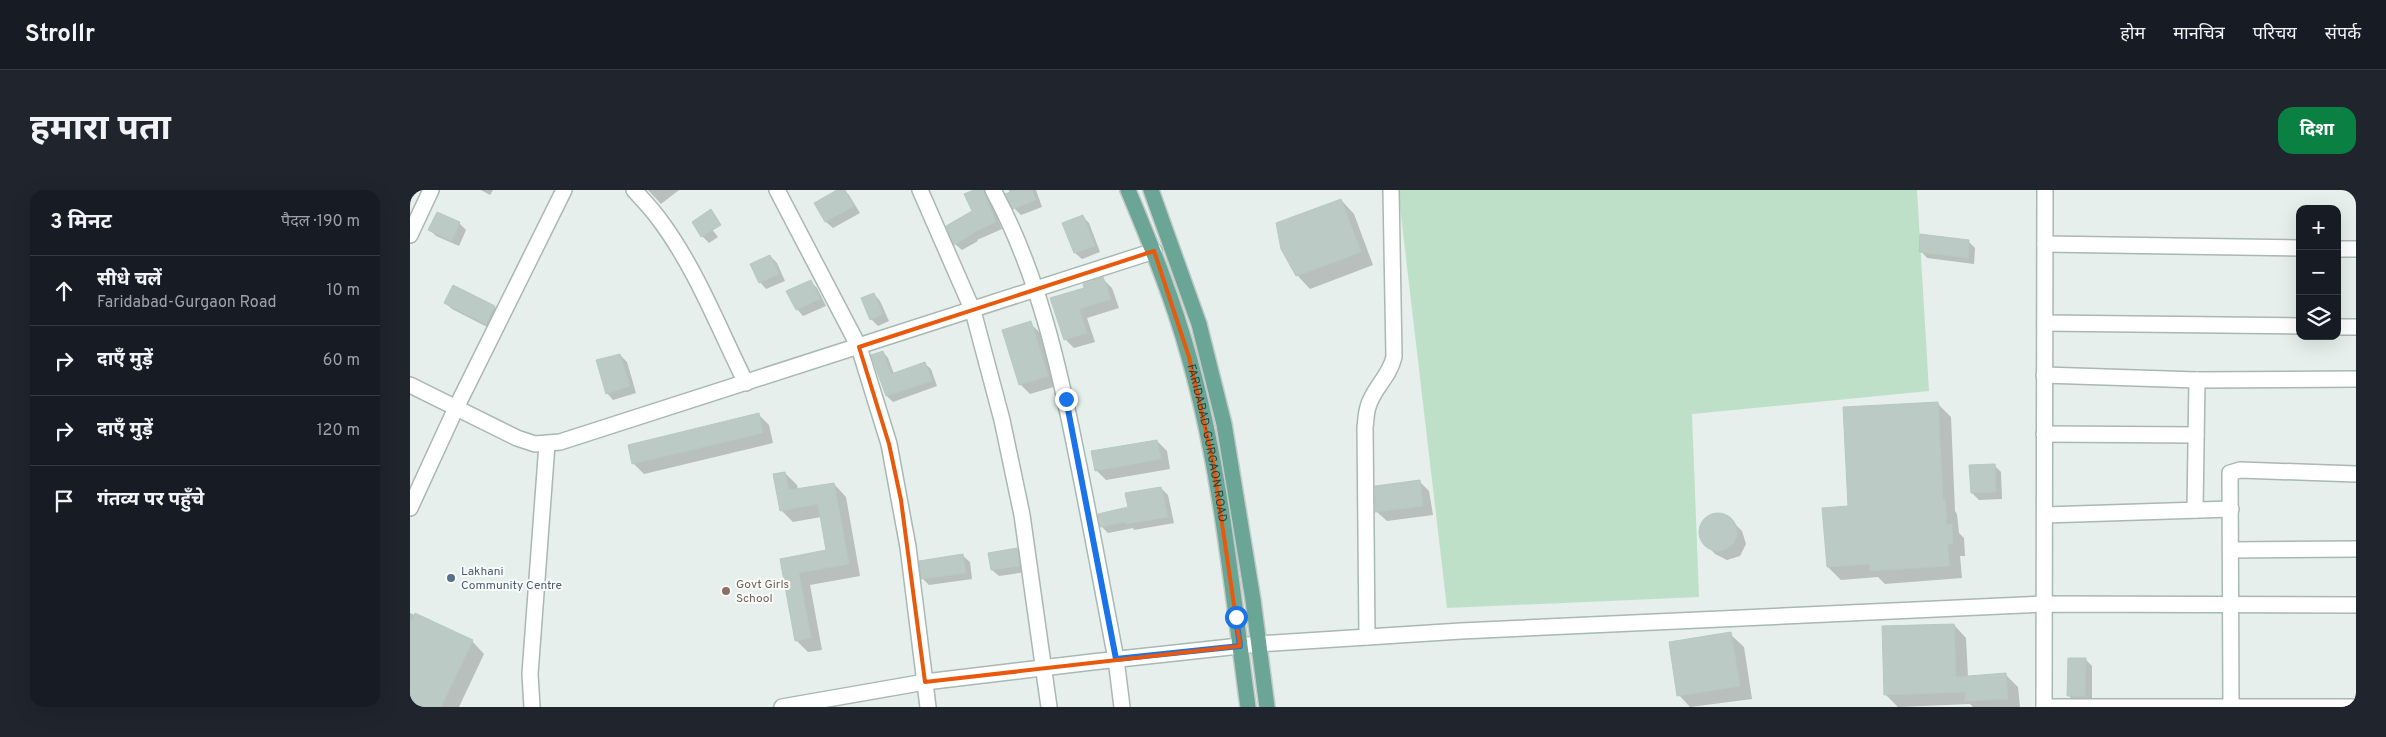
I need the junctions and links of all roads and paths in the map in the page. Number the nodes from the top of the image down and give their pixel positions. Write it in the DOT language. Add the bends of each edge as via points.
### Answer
graph roads {
  1 [pos="431,190"];
  2 [pos="564,190"];
  3 [pos="634,190"];
  4 [pos="777,190"];
  5 [pos="920,190"];
  6 [pos="992,190"];
  7 [pos="1128,190"];
  8 [pos="1152,190"];
  9 [pos="1391,190"];
  10 [pos="2045,190"];
  11 [pos="410,235"];
  12 [pos="2045,244"];
  13 [pos="2296,248"];
  14 [pos="2341,249"];
  15 [pos="2356,249"];
  16 [pos="1154,251"];
  17 [pos="1036,290"];
  18 [pos="973,311"];
  19 [pos="2045,323"];
  20 [pos="2296,326"];
  21 [pos="2341,327"];
  22 [pos="2356,327"];
  23 [pos="859,347"];
  24 [pos="2044,375"];
  25 [pos="2356,379"];
  26 [pos="2197,380"];
  27 [pos="746,383"];
  28 [pos="410,385"];
  29 [pos="456,408"];
  30 [pos="2044,434"];
  31 [pos="2196,434"];
  32 [pos="547,444"];
  33 [pos="2356,474"];
  34 [pos="410,508"];
  35 [pos="2231,509"];
  36 [pos="2195,510"];
  37 [pos="2045,515"];
  38 [pos="2356,549"];
  39 [pos="2231,550"];
  40 [pos="2044,604"];
  41 [pos="2231,604"];
  42 [pos="2356,605"];
  43 [pos="1368,637"];
  44 [pos="1258,644"];
  45 [pos="1240,646"];
  46 [pos="1116,659"];
  47 [pos="1044,669"];
  48 [pos="924,682"];
  49 [pos="808,705"];
  50 [pos="2231,706"];
  51 [pos="532,707"];
  52 [pos="782,707"];
  53 [pos="928,707"];
  54 [pos="1049,707"];
  55 [pos="1122,707"];
  56 [pos="1248,707"];
  57 [pos="1267,707"];
  58 [pos="2044,707"];
  59 [pos="2356,707"];
  1 -- 11 [label="street"];
  2 -- 29 [label="street"];
  3 -- 27 [label="street" via="673,241"];
  4 -- 23 [label="street"];
  5 -- 18 [label="street"];
  6 -- 17 [label="street"];
  7 -- 16 [label="main road, FARIDABAD-GURGAON ROAD"];
  8 -- 44 [label="main road, FARIDABAD-GURGAON ROAD" via="1199,324 1224,424"];
  9 -- 43 [label="street" via="1394,357 1387,378 1368,407 1365,427"];
  10 -- 12 [label="street"];
  12 -- 13 [label="street"];
  12 -- 19 [label="street"];
  14 -- 15 [label="street"];
  16 -- 17 [label="street"];
  16 -- 45 [label="main road, FARIDABAD-GURGAON ROAD" via="1189,357 1213,462"];
  17 -- 18 [label="street"];
  17 -- 46 [label="street" via="1066,399"];
  18 -- 23 [label="street"];
  18 -- 47 [label="street" via="1014,475"];
  19 -- 20 [label="street"];
  19 -- 24 [label="street"];
  21 -- 22 [label="street"];
  23 -- 27 [label="street"];
  23 -- 48 [label="street" via="889,444 901,500"];
  24 -- 26 [label="street"];
  24 -- 30 [label="street"];
  25 -- 26 [label="street"];
  26 -- 31 [label="street"];
  27 -- 32 [label="street" via="572,439"];
  28 -- 29 [label="street"];
  29 -- 32 [label="street" via="517,438"];
  29 -- 34 [label="street"];
  30 -- 31 [label="street"];
  30 -- 37 [label="street"];
  31 -- 36 [label="street"];
  32 -- 51 [label="street" via="530,674"];
  33 -- 35 [label="street" via="2234,470 2230,473"];
  35 -- 36 [label="street"];
  35 -- 39 [label="street"];
  36 -- 37 [label="street"];
  37 -- 40 [label="street"];
  38 -- 39 [label="street"];
  39 -- 41 [label="street"];
  40 -- 41 [label="street"];
  40 -- 43 [label="street"];
  40 -- 58 [label="street"];
  41 -- 42 [label="street"];
  41 -- 50 [label="street"];
  43 -- 44 [label="street"];
  44 -- 45 [label="street"];
  44 -- 57 [label="main road, FARIDABAD-GURGAON ROAD"];
  45 -- 46 [label="street"];
  45 -- 56 [label="main road, FARIDABAD-GURGAON ROAD"];
  46 -- 47 [label="street"];
  46 -- 55 [label="street"];
  47 -- 48 [label="street"];
  47 -- 54 [label="street"];
  48 -- 49 [label="street"];
  48 -- 53 [label="street"];
  49 -- 52 [label="street"];
  50 -- 58 [label="street"];
  50 -- 59 [label="street"];
}
